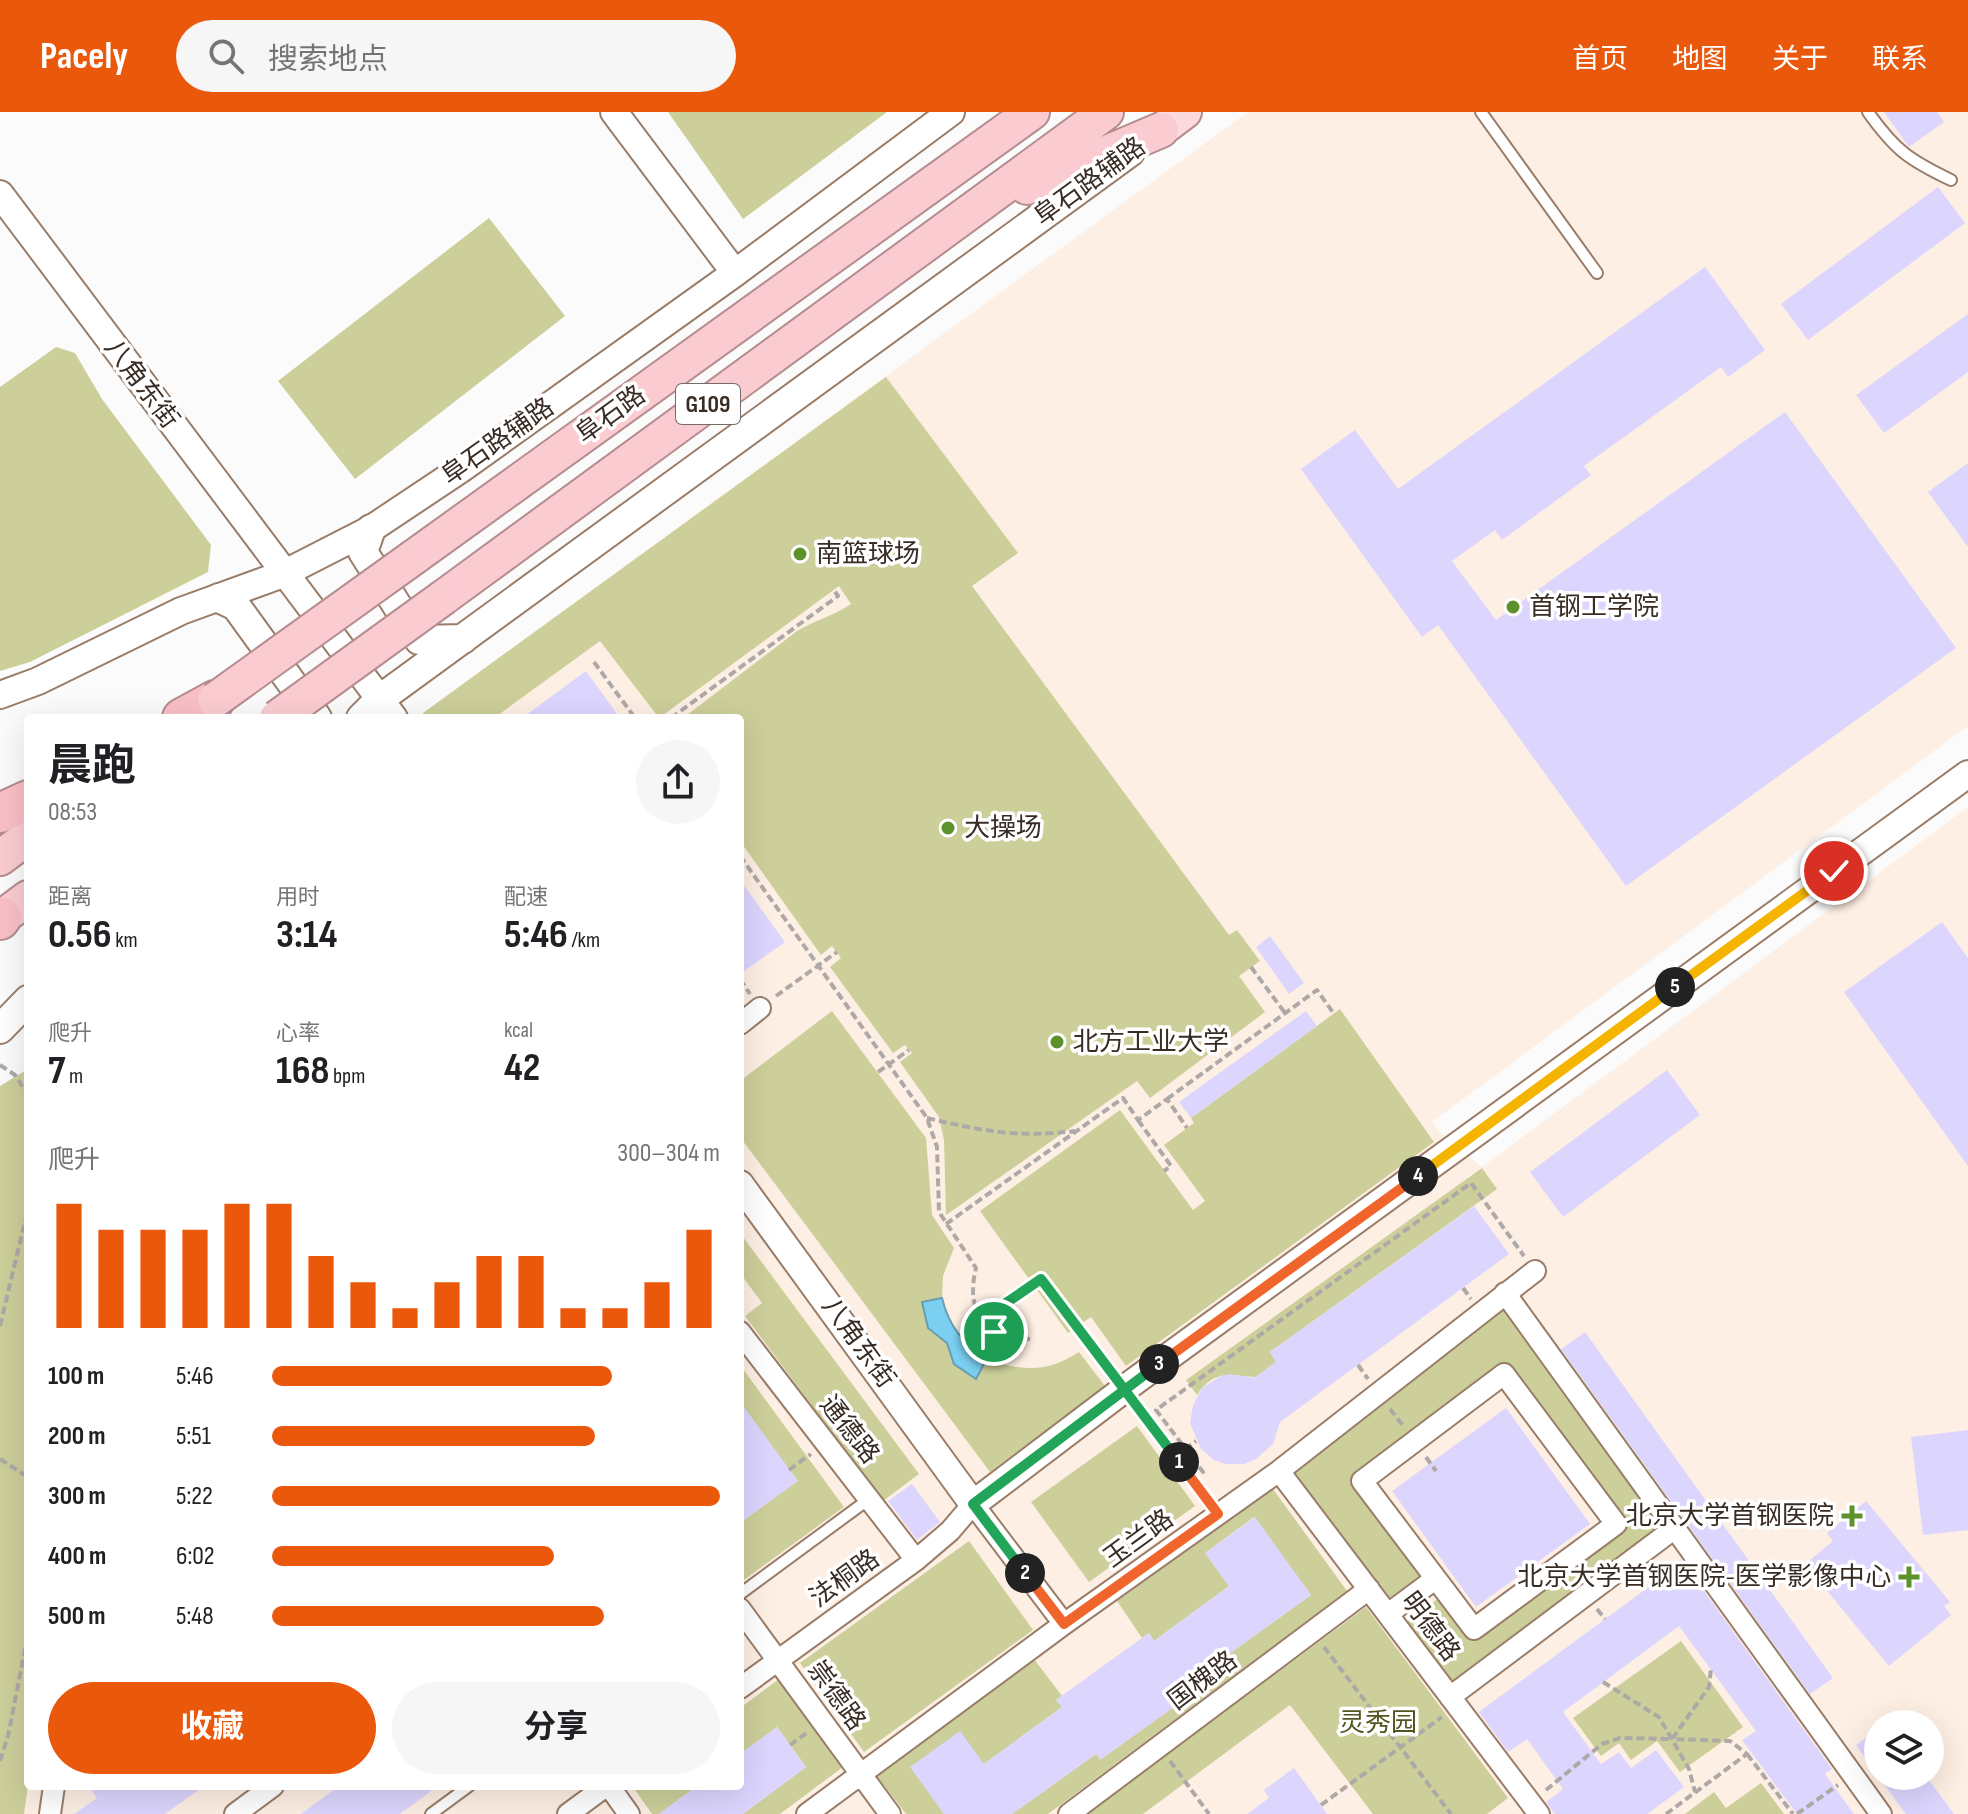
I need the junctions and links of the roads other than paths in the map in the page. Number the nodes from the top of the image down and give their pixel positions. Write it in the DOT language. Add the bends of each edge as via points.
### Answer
graph roads {
  1 [pos="614,112"];
  2 [pos="951,112"];
  3 [pos="1001,112"];
  4 [pos="1032,112"];
  5 [pos="1106,112"];
  6 [pos="1481,112"];
  7 [pos="1868,112"];
  8 [pos="1173,121"];
  9 [pos="1951,180"];
  10 [pos="0,194"];
  11 [pos="900,206"];
  12 [pos="971,211"];
  13 [pos="735,273"];
  14 [pos="1597,273"];
  15 [pos="371,529"];
  16 [pos="283,574"];
  17 [pos="219,598"];
  18 [pos="463,639"];
  19 [pos="0,695"];
  20 [pos="196,712"];
  21 [pos="379,712"];
  22 [pos="283,714"];
  23 [pos="314,714"];
  24 [pos="1968,774"];
  25 [pos="24,802"];
  26 [pos="0,813"];
  27 [pos="24,840"];
  28 [pos="0,858"];
  29 [pos="24,1004"];
  30 [pos="760,1008"];
  31 [pos="744,1021"];
  32 [pos="0,1029"];
  33 [pos="744,1189"];
  34 [pos="1535,1271"];
  35 [pos="1505,1293"];
  36 [pos="744,1337"];
  37 [pos="1279,1471"];
  38 [pos="869,1499"];
  39 [pos="973,1504"];
  40 [pos="1675,1528"];
  41 [pos="916,1560"];
  42 [pos="1435,1579"];
  43 [pos="1369,1589"];
  44 [pos="744,1591"];
  45 [pos="744,1614"];
  46 [pos="1388,1614"];
  47 [pos="1064,1624"];
  48 [pos="778,1660"];
  49 [pos="744,1685"];
  50 [pos="1454,1701"];
  51 [pos="862,1774"];
  52 [pos="53,1790"];
  53 [pos="268,1790"];
  54 [pos="464,1790"];
  55 [pos="602,1790"];
  56 [pos="611,1790"];
  57 [pos="1528,1810"];
  58 [pos="50,1814"];
  59 [pos="235,1814"];
  60 [pos="431,1814"];
  61 [pos="568,1814"];
  62 [pos="629,1814"];
  63 [pos="807,1814"];
  64 [pos="890,1814"];
  65 [pos="1069,1814"];
  66 [pos="1881,1814"];
  1 -- 13 [label="street"];
  2 -- 13 [label="street, 阜石路辅路"];
  3 -- 11 [label="highway"];
  4 -- 11 [label="highway, 阜石路 / G109"];
  5 -- 12 [label="highway, 阜石路 / G109"];
  6 -- 14 [label="lane"];
  7 -- 9 [label="lane" via="1889,142 1920,166"];
  8 -- 12 [label="highway"];
  8 -- 18 [label="main road, 阜石路辅路"];
  10 -- 16 [label="street, 八角东街"];
  11 -- 20 [label="highway, 阜石路 / G109, bridge"];
  12 -- 22 [label="highway, 阜石路 / G109, bridge"];
  13 -- 15 [label="street, 阜石路辅路"];
  15 -- 16 [label="street, 阜石路辅路"];
  15 -- 18 [label="main road" via="363,552 419,640"];
  16 -- 17 [label="street, 阜石路辅路"];
  16 -- 21 [label="street, 八角东街"];
  17 -- 19 [label="street, 阜石路辅路"];
  17 -- 23 [label="main road" via="236,606"];
  18 -- 21 [label="main road, 阜石路辅路"];
  24 -- 39 [label="street"];
  25 -- 26 [label="highway"];
  27 -- 28 [label="highway"];
  29 -- 32 [label="main road"];
  30 -- 31 [label="street"];
  33 -- 39 [label="street, 八角东街"];
  34 -- 35 [label="street, 玉兰路"];
  35 -- 37 [label="street, 玉兰路"];
  35 -- 40 [label="street"];
  36 -- 38 [label="street, 通德路"];
  37 -- 43 [label="street, 明德路"];
  37 -- 47 [label="street, 玉兰路"];
  38 -- 41 [label="street, 通德路"];
  38 -- 44 [label="lane"];
  39 -- 41 [label="street, 法桐路"];
  39 -- 47 [label="street"];
  40 -- 50 [label="street"];
  40 -- 66 [label="street"];
  41 -- 48 [label="street, 法桐路"];
  42 -- 42 [label="street" via="1474,1629 1616,1524 1504,1374 1362,1481"];
  42 -- 46 [label="street"];
  43 -- 46 [label="street, 明德路"];
  43 -- 65 [label="street, 国槐路"];
  45 -- 48 [label="street, 崇德路"];
  46 -- 50 [label="street, 明德路"];
  47 -- 51 [label="street, 玉兰路"];
  48 -- 49 [label="street, 法桐路"];
  48 -- 51 [label="street, 崇德路"];
  50 -- 57 [label="street, 明德路"];
  51 -- 63 [label="street, 玉兰路"];
  51 -- 64 [label="street, 崇德路"];
  52 -- 58 [label="street"];
  53 -- 59 [label="street"];
  54 -- 60 [label="lane"];
  55 -- 61 [label="street"];
  56 -- 62 [label="street"];
}
